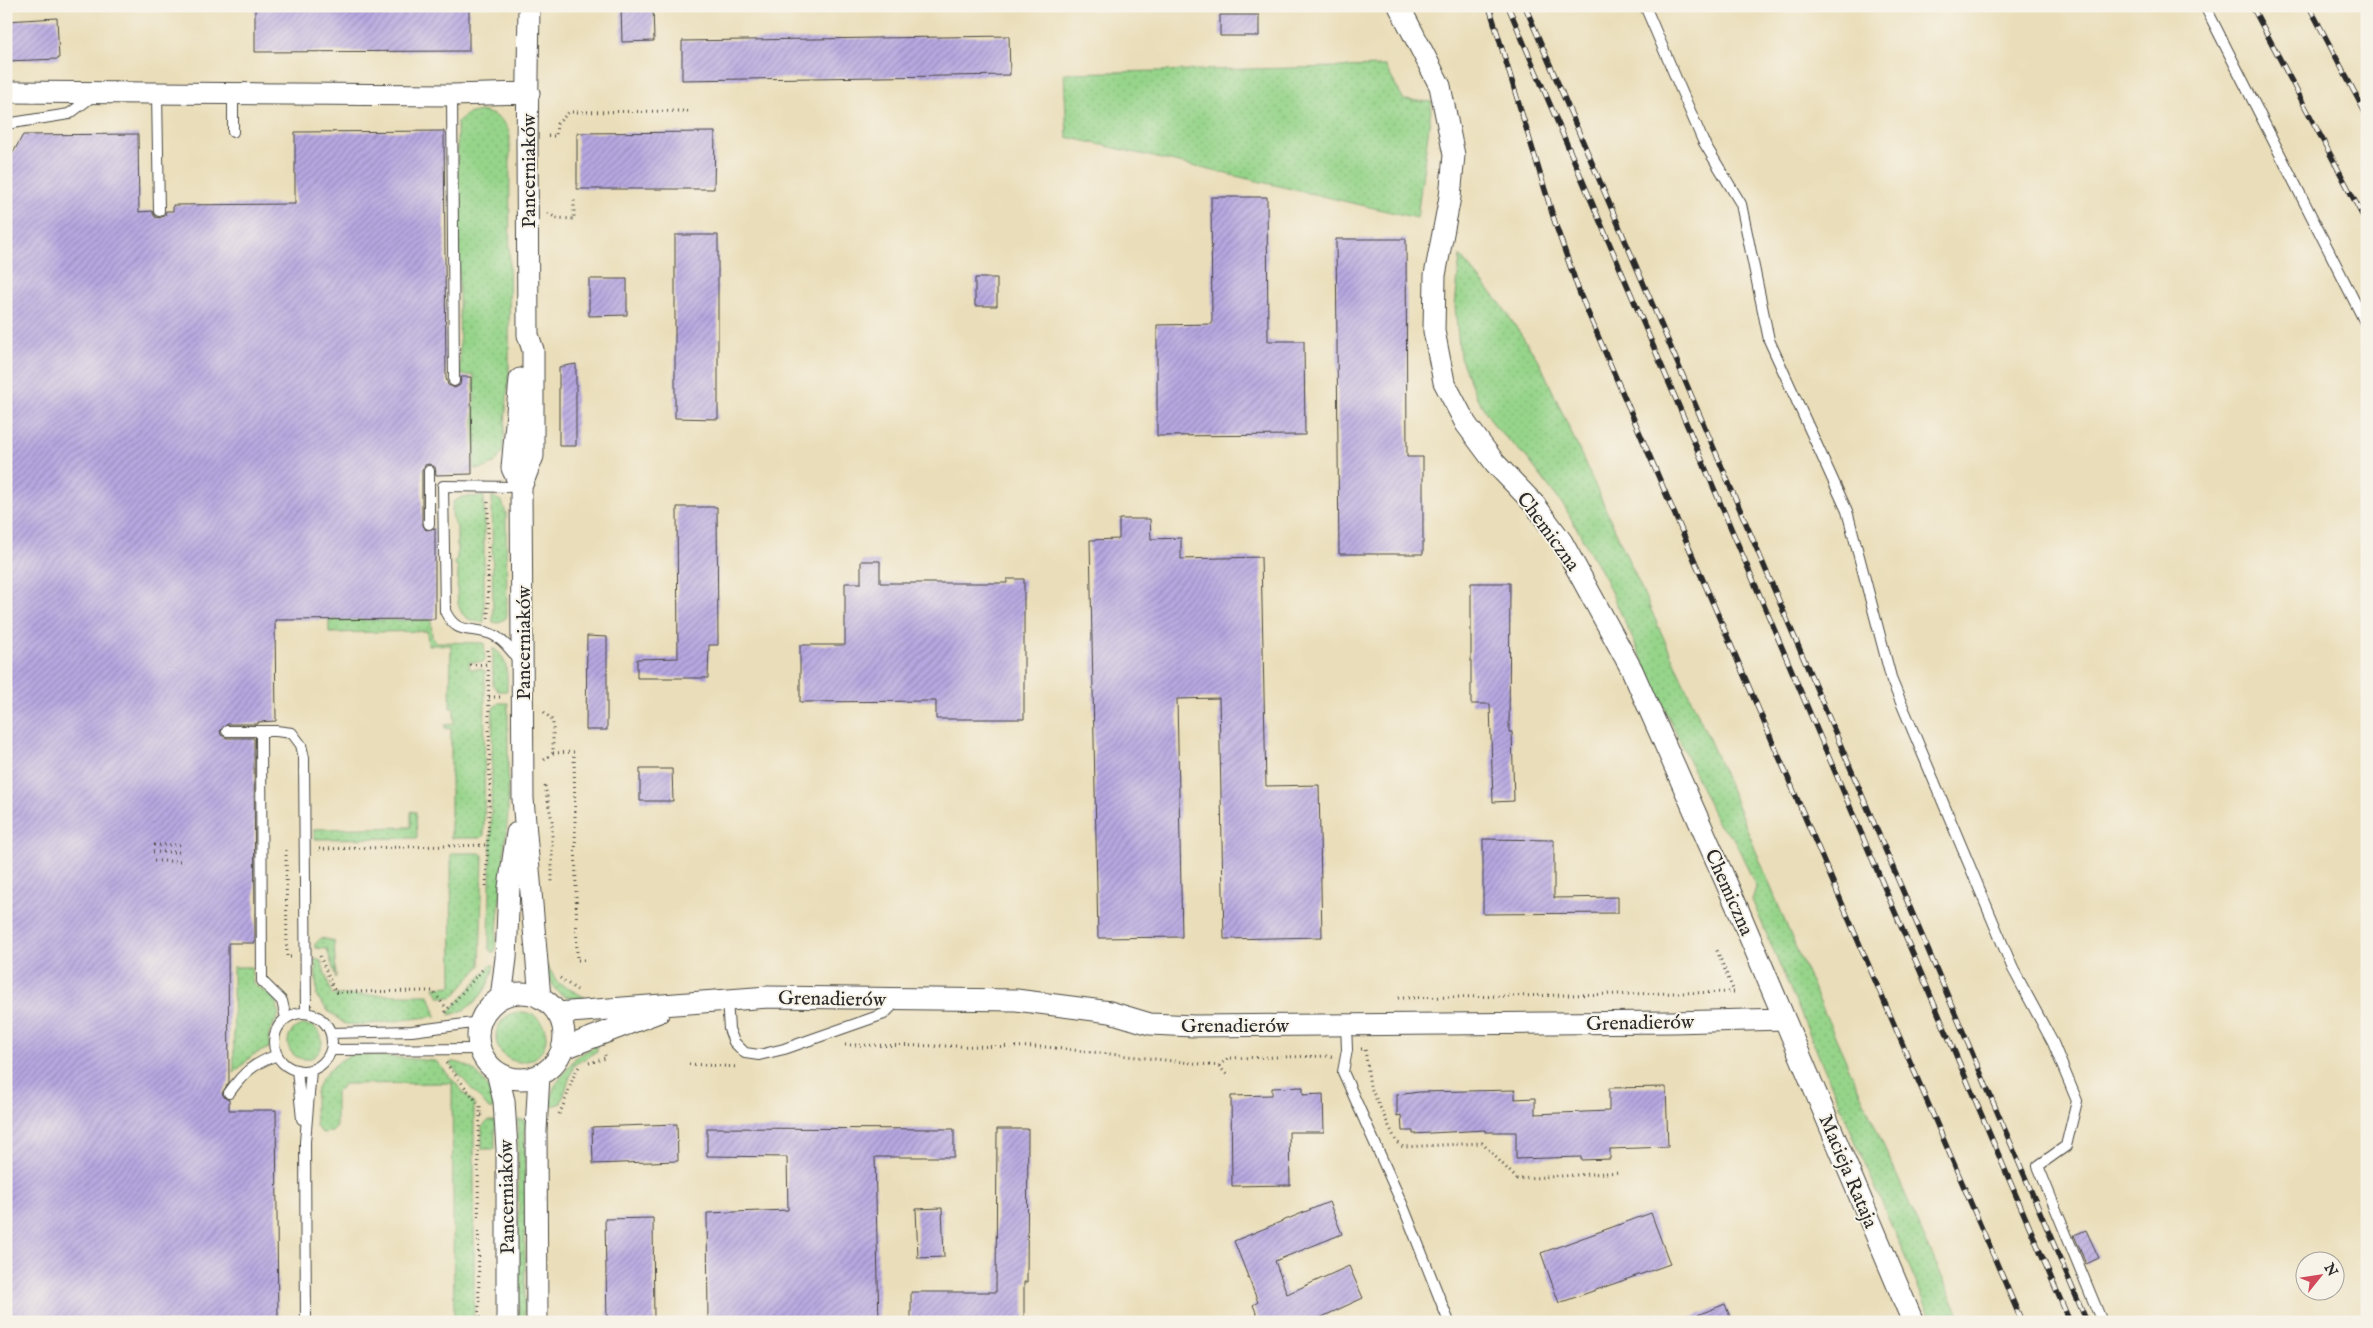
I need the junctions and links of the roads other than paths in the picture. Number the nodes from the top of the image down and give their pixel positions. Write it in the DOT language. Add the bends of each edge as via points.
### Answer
graph roads {
  1 [pos="529,6"];
  2 [pos="1399,6"];
  3 [pos="1646,6"];
  4 [pos="2205,6"];
  5 [pos="6,92"];
  6 [pos="97,93"];
  7 [pos="529,93"];
  8 [pos="157,94"];
  9 [pos="233,94"];
  10 [pos="452,95"];
  11 [pos="6,124"];
  12 [pos="233,132"];
  13 [pos="159,211"];
  14 [pos="2367,326"];
  15 [pos="454,381"];
  16 [pos="429,471"];
  17 [pos="521,487"];
  18 [pos="430,524"];
  19 [pos="523,670"];
  20 [pos="227,731"];
  21 [pos="261,731"];
  22 [pos="523,798"];
  23 [pos="501,998"];
  24 [pos="540,998"];
  25 [pos="727,1000"];
  26 [pos="899,1000"];
  27 [pos="688,1003"];
  28 [pos="306,1013"];
  29 [pos="557,1013"];
  30 [pos="286,1018"];
  31 [pos="1784,1019"];
  32 [pos="480,1022"];
  33 [pos="1346,1024"];
  34 [pos="331,1033"];
  35 [pos="480,1049"];
  36 [pos="562,1049"];
  37 [pos="331,1050"];
  38 [pos="277,1055"];
  39 [pos="297,1070"];
  40 [pos="311,1070"];
  41 [pos="497,1072"];
  42 [pos="539,1075"];
  43 [pos="229,1093"];
  44 [pos="305,1142"];
  45 [pos="306,1322"];
  46 [pos="507,1322"];
  47 [pos="537,1322"];
  48 [pos="1450,1322"];
  49 [pos="1913,1322"];
  50 [pos="2102,1322"];
  1 -- 7 [label="street, Pancerniaków"];
  2 -- 31 [label="street, Chemiczna" via="1440,86 1454,155 1450,197 1435,275 1434,331 1444,382 1466,424 1494,463 1535,505 1562,542 1602,612 1636,679"];
  3 -- 50 [label="lane" via="1703,141 1741,204 1770,340 1847,511 1892,681 2013,969 2078,1101 2066,1146 2038,1166"];
  4 -- 14 [label="lane"];
  5 -- 6 [label="street"];
  6 -- 8 [label="street"];
  6 -- 11 [label="lane" via="69,114"];
  7 -- 10 [label="street"];
  7 -- 17 [label="street, Pancerniaków" via="528,335 533,350 533,456"];
  8 -- 9 [label="street"];
  8 -- 13 [label="lane"];
  9 -- 10 [label="street"];
  9 -- 12 [label="lane"];
  10 -- 15 [label="lane"];
  16 -- 18 [label="lane"];
  17 -- 19 [label="street, Pancerniaków"];
  17 -- 19 [label="lane" via="443,486 445,611 457,627 488,633 508,648"];
  19 -- 22 [label="street, Pancerniaków"];
  20 -- 21 [label="lane"];
  21 -- 28 [label="lane" via="292,733 301,745 304,758"];
  21 -- 30 [label="lane" via="262,981 282,1001"];
  22 -- 23 [label="street, Pancerniaków" via="509,887"];
  22 -- 24 [label="street, Pancerniaków"];
  23 -- 24 [label="street" via="528,994"];
  23 -- 32 [label="street"];
  24 -- 29 [label="street"];
  25 -- 26 [label="street, Grenadierów" via="768,996"];
  25 -- 26 [label="lane" via="728,1029 734,1042 745,1053 759,1055 884,1014"];
  25 -- 27 [label="street, Grenadierów"];
  26 -- 33 [label="street, Grenadierów" via="1016,1000 1110,1012 1150,1024"];
  27 -- 29 [label="street"];
  27 -- 36 [label="street"];
  28 -- 30 [label="lane"];
  28 -- 34 [label="lane" via="322,1020"];
  29 -- 36 [label="street" via="564,1037"];
  30 -- 38 [label="lane" via="274,1039"];
  31 -- 33 [label="street, Grenadierów"];
  31 -- 49 [label="street, Macieja Rataja"];
  32 -- 34 [label="lane" via="412,1031"];
  32 -- 35 [label="street"];
  33 -- 48 [label="lane" via="1347,1050 1343,1072"];
  34 -- 37 [label="lane"];
  35 -- 37 [label="lane"];
  35 -- 41 [label="street" via="486,1062"];
  36 -- 42 [label="street" via="553,1064"];
  37 -- 40 [label="lane" via="320,1066"];
  38 -- 39 [label="lane"];
  38 -- 43 [label="lane" via="258,1062 243,1074"];
  39 -- 40 [label="lane"];
  39 -- 44 [label="lane"];
  40 -- 44 [label="lane"];
  41 -- 42 [label="street" via="511,1078"];
  41 -- 46 [label="street, Pancerniaków" via="505,1115"];
  42 -- 47 [label="street, Pancerniaków" via="536,1115"];
  44 -- 45 [label="lane"];
}
